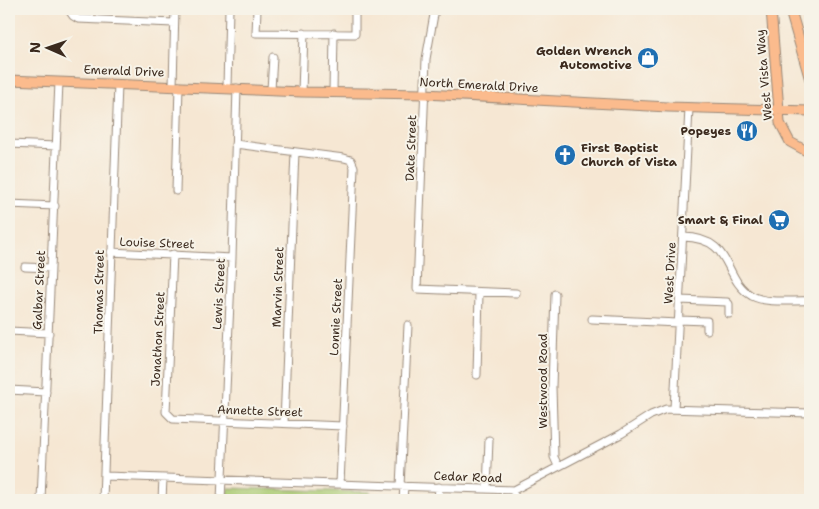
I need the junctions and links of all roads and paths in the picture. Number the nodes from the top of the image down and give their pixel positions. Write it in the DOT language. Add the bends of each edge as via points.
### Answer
graph roads {
  1 [pos="68,9"];
  2 [pos="175,9"];
  3 [pos="229,9"];
  4 [pos="257,9"];
  5 [pos="355,9"];
  6 [pos="435,9"];
  7 [pos="771,9"];
  8 [pos="790,9"];
  9 [pos="174,23"];
  10 [pos="304,33"];
  11 [pos="334,33"];
  12 [pos="273,57"];
  13 [pos="810,78"];
  14 [pos="9,80"];
  15 [pos="59,82"];
  16 [pos="118,84"];
  17 [pos="176,86"];
  18 [pos="227,87"];
  19 [pos="237,88"];
  20 [pos="271,90"];
  21 [pos="302,92"];
  22 [pos="333,92"];
  23 [pos="425,94"];
  24 [pos="690,108"];
  25 [pos="778,110"];
  26 [pos="810,112"];
  27 [pos="9,144"];
  28 [pos="235,144"];
  29 [pos="56,146"];
  30 [pos="294,152"];
  31 [pos="810,153"];
  32 [pos="176,191"];
  33 [pos="9,204"];
  34 [pos="54,206"];
  35 [pos="683,237"];
  36 [pos="111,252"];
  37 [pos="173,254"];
  38 [pos="232,258"];
  39 [pos="25,267"];
  40 [pos="51,268"];
  41 [pos="479,293"];
  42 [pos="516,293"];
  43 [pos="555,294"];
  44 [pos="680,300"];
  45 [pos="810,301"];
  46 [pos="729,314"];
  47 [pos="592,319"];
  48 [pos="679,321"];
  49 [pos="408,325"];
  50 [pos="707,330"];
  51 [pos="9,331"];
  52 [pos="49,333"];
  53 [pos="477,375"];
  54 [pos="9,390"];
  55 [pos="46,392"];
  56 [pos="674,409"];
  57 [pos="810,414"];
  58 [pos="176,419"];
  59 [pos="224,421"];
  60 [pos="284,423"];
  61 [pos="343,426"];
  62 [pos="488,440"];
  63 [pos="558,466"];
  64 [pos="105,476"];
  65 [pos="162,478"];
  66 [pos="222,479"];
  67 [pos="340,484"];
  68 [pos="402,486"];
  69 [pos="439,487"];
  70 [pos="487,489"];
  71 [pos="514,490"];
  72 [pos="41,500"];
  73 [pos="103,500"];
  74 [pos="162,500"];
  75 [pos="220,500"];
  76 [pos="403,500"];
  77 [pos="438,500"];
  78 [pos="514,500"];
  1 -- 9 [label="street" via="78,19"];
  2 -- 9 [label="street"];
  3 -- 18 [label="street"];
  4 -- 10 [label="street" via="256,33"];
  5 -- 11 [label="street" via="355,34"];
  6 -- 23 [label="street, Date Street" via="427,41"];
  7 -- 25 [label="main road, West Vista Way"];
  8 -- 13 [label="highway"];
  9 -- 17 [label="street"];
  10 -- 11 [label="street"];
  10 -- 21 [label="street"];
  11 -- 22 [label="street"];
  12 -- 20 [label="street"];
  14 -- 15 [label="main road, Emerald Drive"];
  15 -- 16 [label="main road, Emerald Drive"];
  15 -- 29 [label="street, Galbar Street"];
  16 -- 17 [label="main road, Emerald Drive"];
  16 -- 36 [label="street, Thomas Street"];
  17 -- 18 [label="main road, North Emerald Drive"];
  17 -- 32 [label="street"];
  18 -- 19 [label="main road, North Emerald Drive"];
  19 -- 20 [label="main road, North Emerald Drive"];
  19 -- 28 [label="street, Lewis Street"];
  20 -- 21 [label="main road, North Emerald Drive"];
  21 -- 22 [label="main road, North Emerald Drive"];
  22 -- 23 [label="main road, North Emerald Drive"];
  23 -- 24 [label="main road, North Emerald Drive"];
  23 -- 41 [label="street, Date Street" via="417,290"];
  24 -- 25 [label="main road, North Emerald Drive"];
  24 -- 35 [label="street, West Drive"];
  25 -- 26 [label="main road, North Emerald Drive"];
  25 -- 31 [label="main road, West Vista Way" via="781,128 790,142"];
  27 -- 29 [label="street"];
  28 -- 30 [label="street"];
  28 -- 38 [label="street, Lewis Street"];
  29 -- 34 [label="street, Galbar Street"];
  30 -- 60 [label="street, Marvin Street"];
  30 -- 61 [label="street, Lonnie Street" via="344,158 351,160 354,166"];
  33 -- 34 [label="street"];
  34 -- 40 [label="street, Galbar Street"];
  35 -- 44 [label="street, West Drive"];
  35 -- 45 [label="street" via="705,240 714,246 727,260 738,283 753,296"];
  36 -- 37 [label="street, Louise Street"];
  36 -- 64 [label="street, Thomas Street"];
  37 -- 38 [label="street, Louise Street"];
  37 -- 58 [label="street, Jonathon Street" via="166,412"];
  38 -- 59 [label="street, Lewis Street"];
  39 -- 40 [label="street"];
  40 -- 52 [label="street, Galbar Street"];
  41 -- 42 [label="street"];
  41 -- 53 [label="street"];
  43 -- 63 [label="street, Westwood Road" via="552,387 554,457"];
  44 -- 46 [label="street" via="727,302"];
  44 -- 48 [label="street, West Drive"];
  47 -- 48 [label="street"];
  48 -- 50 [label="street" via="707,321"];
  48 -- 56 [label="street, West Drive"];
  49 -- 68 [label="street"];
  51 -- 52 [label="street"];
  52 -- 55 [label="street, Galbar Street"];
  54 -- 55 [label="street"];
  55 -- 72 [label="street, Galbar Street"];
  56 -- 57 [label="street, Cedar Road"];
  56 -- 63 [label="street, Cedar Road" via="651,415"];
  58 -- 59 [label="street, Annette Street"];
  59 -- 60 [label="street, Annette Street"];
  59 -- 66 [label="street, Lewis Street"];
  60 -- 61 [label="street, Annette Street"];
  61 -- 67 [label="street, Lonnie Street"];
  62 -- 70 [label="street"];
  63 -- 71 [label="street, Cedar Road"];
  64 -- 65 [label="street, Cedar Road"];
  64 -- 73 [label="street, Thomas Street"];
  65 -- 66 [label="street, Cedar Road"];
  65 -- 74 [label="street"];
  66 -- 67 [label="street, Cedar Road"];
  66 -- 75 [label="street, Lewis Street"];
  67 -- 68 [label="street, Cedar Road"];
  68 -- 69 [label="street, Cedar Road"];
  68 -- 76 [label="street"];
  69 -- 70 [label="street, Cedar Road"];
  69 -- 77 [label="street"];
  70 -- 71 [label="street, Cedar Road"];
  71 -- 78 [label="street"];
}
